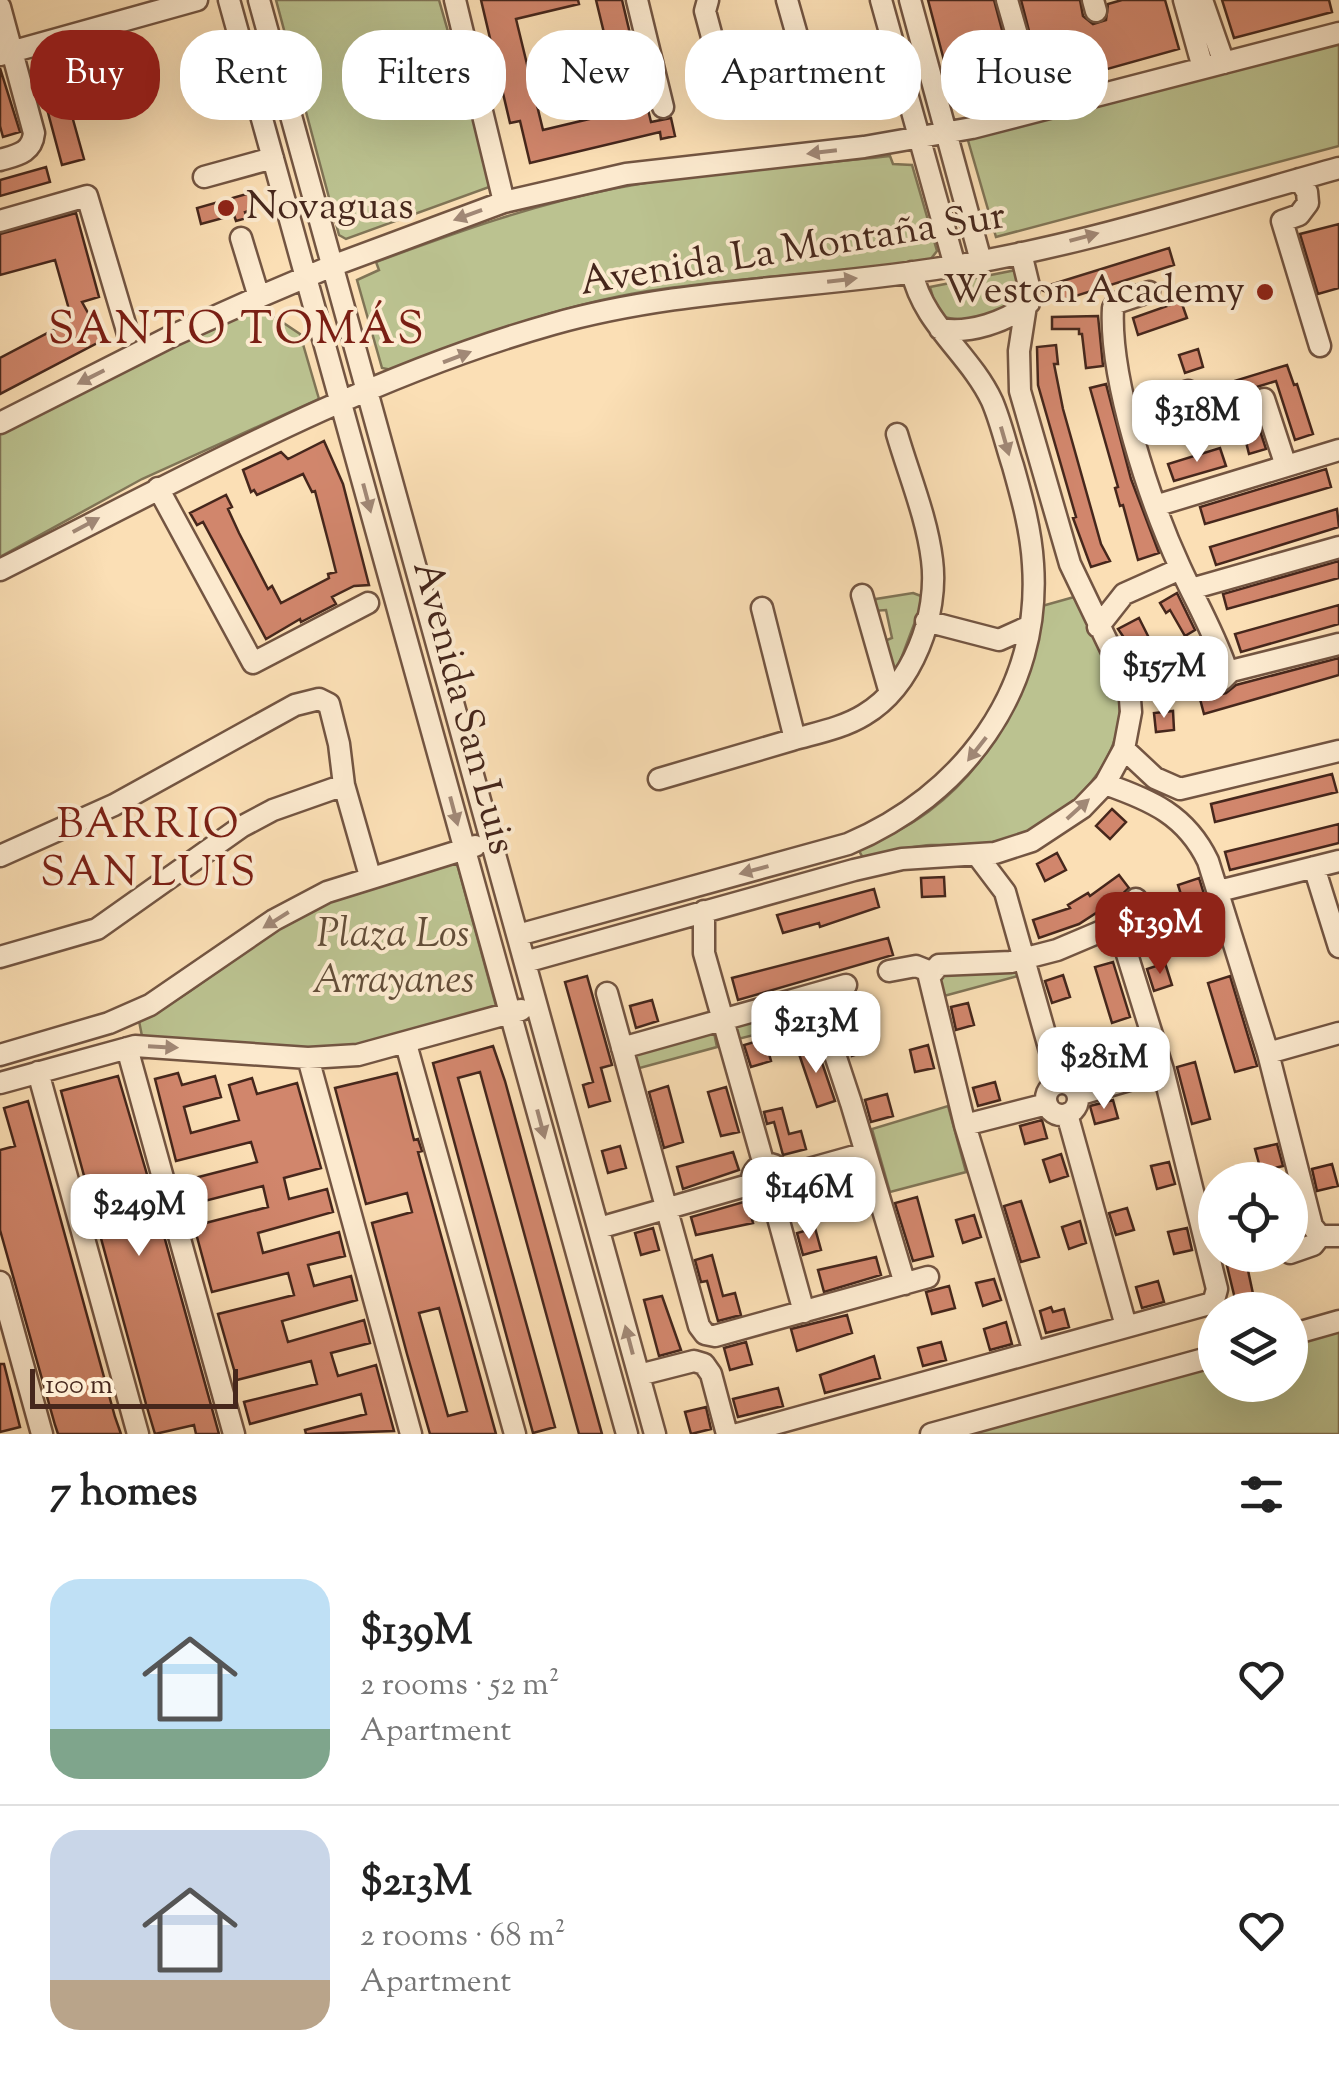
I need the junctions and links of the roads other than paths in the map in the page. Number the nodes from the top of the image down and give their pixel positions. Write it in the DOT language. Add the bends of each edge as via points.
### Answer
graph roads {
  1 [pos="198,0"];
  2 [pos="229,0"];
  3 [pos="259,0"];
  4 [pos="455,0"];
  5 [pos="637,0"];
  6 [pos="708,0"];
  7 [pos="787,0"];
  8 [pos="881,0"];
  9 [pos="910,0"];
  10 [pos="1007,0"];
  11 [pos="1184,0"];
  12 [pos="1202,0"];
  13 [pos="0,7"];
  14 [pos="644,30"];
  15 [pos="710,30"];
  16 [pos="796,30"];
  17 [pos="1016,30"];
  18 [pos="1339,33"];
  19 [pos="6,53"];
  20 [pos="1224,63"];
  21 [pos="1203,68"];
  22 [pos="946,132"];
  23 [pos="918,138"];
  24 [pos="273,158"];
  25 [pos="0,160"];
  26 [pos="1339,168"];
  27 [pos="204,177"];
  28 [pos="1299,179"];
  29 [pos="504,202"];
  30 [pos="0,221"];
  31 [pos="242,238"];
  32 [pos="1021,253"];
  33 [pos="981,261"];
  34 [pos="332,266"];
  35 [pos="954,266"];
  36 [pos="912,272"];
  37 [pos="306,277"];
  38 [pos="1149,292"];
  39 [pos="258,296"];
  40 [pos="1029,303"];
  41 [pos="940,329"];
  42 [pos="128,334"];
  43 [pos="1320,346"];
  44 [pos="1188,392"];
  45 [pos="366,393"];
  46 [pos="1264,398"];
  47 [pos="341,404"];
  48 [pos="1128,410"];
  49 [pos="0,424"];
  50 [pos="897,434"];
  51 [pos="1339,450"];
  52 [pos="1286,466"];
  53 [pos="158,488"];
  54 [pos="1156,506"];
  55 [pos="1339,547"];
  56 [pos="1180,569"];
  57 [pos="0,570"];
  58 [pos="1080,588"];
  59 [pos="1190,589"];
  60 [pos="862,594"];
  61 [pos="1124,594"];
  62 [pos="368,603"];
  63 [pos="762,608"];
  64 [pos="926,621"];
  65 [pos="1030,626"];
  66 [pos="1098,627"];
  67 [pos="998,640"];
  68 [pos="1339,644"];
  69 [pos="1018,672"];
  70 [pos="1231,672"];
  71 [pos="1202,686"];
  72 [pos="890,692"];
  73 [pos="794,740"];
  74 [pos="1124,748"];
  75 [pos="1339,751"];
  76 [pos="658,779"];
  77 [pos="1105,784"];
  78 [pos="344,785"];
  79 [pos="491,842"];
  80 [pos="848,844"];
  81 [pos="1010,848"];
  82 [pos="465,849"];
  83 [pos="976,855"];
  84 [pos="0,856"];
  85 [pos="1339,860"];
  86 [pos="1314,867"];
  87 [pos="854,870"];
  88 [pos="370,876"];
  89 [pos="1219,891"];
  90 [pos="1005,892"];
  91 [pos="1136,900"];
  92 [pos="704,911"];
  93 [pos="680,918"];
  94 [pos="1108,928"];
  95 [pos="518,935"];
  96 [pos="1339,947"];
  97 [pos="704,953"];
  98 [pos="0,957"];
  99 [pos="1024,959"];
  100 [pos="525,962"];
  101 [pos="889,971"];
  102 [pos="931,972"];
  103 [pos="846,985"];
  104 [pos="607,994"];
  105 [pos="815,994"];
  106 [pos="537,1005"];
  107 [pos="510,1014"];
  108 [pos="723,1020"];
  109 [pos="1339,1033"];
  110 [pos="406,1044"];
  111 [pos="128,1048"];
  112 [pos="622,1048"];
  113 [pos="1268,1053"];
  114 [pos="0,1055"];
  115 [pos="308,1058"];
  116 [pos="1163,1070"];
  117 [pos="38,1072"];
  118 [pos="0,1082"];
  119 [pos="1059,1083"];
  120 [pos="1078,1094"];
  121 [pos="1046,1104"];
  122 [pos="1067,1114"];
  123 [pos="964,1125"];
  124 [pos="866,1153"];
  125 [pos="764,1165"];
  126 [pos="784,1176"];
  127 [pos="752,1184"];
  128 [pos="772,1196"];
  129 [pos="664,1209"];
  130 [pos="598,1228"];
  131 [pos="1330,1236"];
  132 [pos="928,1278"];
  133 [pos="0,1282"];
  134 [pos="904,1284"];
  135 [pos="1216,1292"];
  136 [pos="1198,1307"];
  137 [pos="804,1312"];
  138 [pos="1339,1321"];
  139 [pos="1126,1326"];
  140 [pos="1308,1330"];
  141 [pos="1034,1352"];
  142 [pos="1198,1361"];
  143 [pos="639,1375"];
  144 [pos="42,1434"];
  145 [pos="138,1434"];
  146 [pos="234,1434"];
  147 [pos="412,1434"];
  148 [pos="515,1434"];
  149 [pos="626,1434"];
  150 [pos="656,1434"];
  151 [pos="728,1434"];
  152 [pos="738,1434"];
  153 [pos="931,1434"];
  1 -- 19 [label="street"];
  2 -- 24 [label="street, Avenida San Luis"];
  3 -- 34 [label="street, Avenida San Luis"];
  4 -- 29 [label="street"];
  5 -- 14 [label="street"];
  6 -- 15 [label="street"];
  7 -- 16 [label="street"];
  8 -- 23 [label="street"];
  9 -- 22 [label="street"];
  10 -- 17 [label="street"];
  11 -- 21 [label="street"];
  12 -- 20 [label="street"];
  13 -- 19 [label="street"];
  18 -- 20 [label="street"];
  19 -- 25 [label="street" via="34,138 25,152"];
  20 -- 21 [label="street"];
  21 -- 22 [label="street"];
  22 -- 23 [label="street"];
  22 -- 33 [label="street"];
  23 -- 29 [label="street, one-way" via="626,174"];
  23 -- 35 [label="street"];
  24 -- 27 [label="street"];
  24 -- 37 [label="street, Avenida San Luis"];
  26 -- 28 [label="street, Avenida La Montaña Sur"];
  32 -- 28 [label="street, Avenida La Montaña Sur, one-way"];
  28 -- 43 [label="street" via="1308,203 1282,221"];
  29 -- 34 [label="street, one-way"];
  30 -- 42 [label="street" via="87,196"];
  31 -- 39 [label="street"];
  32 -- 33 [label="street, Avenida La Montaña Sur"];
  32 -- 40 [label="street"];
  33 -- 35 [label="street, Avenida La Montaña Sur"];
  34 -- 37 [label="street"];
  34 -- 45 [label="street, Avenida San Luis"];
  35 -- 36 [label="street, Avenida La Montaña Sur"];
  36 -- 41 [label="street" via="919,298"];
  45 -- 36 [label="street, Avenida La Montaña Sur, one-way" via="516,335 618,308"];
  37 -- 39 [label="street"];
  37 -- 47 [label="street, Avenida San Luis"];
  38 -- 48 [label="street" via="1112,308"];
  39 -- 49 [label="street, one-way"];
  40 -- 41 [label="street" via="996,322"];
  40 -- 58 [label="street" via="1018,352 1020,391"];
  41 -- 65 [label="street, one-way" via="981,381 999,420 1031,543"];
  44 -- 48 [label="street"];
  45 -- 47 [label="street, Avenida La Montaña Sur"];
  45 -- 79 [label="street, Avenida San Luis"];
  46 -- 52 [label="street"];
  47 -- 53 [label="street, Avenida La Montaña Sur"];
  47 -- 82 [label="street, Avenida San Luis, one-way"];
  48 -- 54 [label="street"];
  50 -- 64 [label="street" via="932,556"];
  51 -- 52 [label="street"];
  52 -- 54 [label="street"];
  57 -- 53 [label="street, Avenida La Montaña Sur, one-way"];
  53 -- 62 [label="street" via="253,663"];
  54 -- 56 [label="street"];
  55 -- 59 [label="street"];
  56 -- 59 [label="street"];
  56 -- 61 [label="street"];
  58 -- 61 [label="street"];
  58 -- 66 [label="street"];
  59 -- 70 [label="street"];
  60 -- 72 [label="street"];
  61 -- 66 [label="street"];
  63 -- 73 [label="street"];
  64 -- 67 [label="street"];
  64 -- 72 [label="street" via="908,670"];
  65 -- 67 [label="street"];
  65 -- 69 [label="street"];
  66 -- 74 [label="street" via="1129,688"];
  67 -- 69 [label="street"];
  68 -- 70 [label="street"];
  69 -- 80 [label="street, one-way" via="993,728 962,768 908,814"];
  70 -- 71 [label="street"];
  72 -- 73 [label="street" via="866,715"];
  73 -- 76 [label="street"];
  74 -- 75 [label="street" via="1164,785 1180,788"];
  74 -- 77 [label="street"];
  81 -- 77 [label="street, one-way" via="1061,824"];
  77 -- 89 [label="street" via="1152,802 1184,824"];
  78 -- 84 [label="street" via="329,704 319,699"];
  78 -- 88 [label="street"];
  78 -- 98 [label="street" via="241,826 96,929"];
  79 -- 82 [label="street"];
  79 -- 95 [label="street, Avenida San Luis"];
  80 -- 87 [label="street"];
  80 -- 95 [label="street, one-way"];
  81 -- 83 [label="street"];
  81 -- 90 [label="street"];
  82 -- 88 [label="street"];
  82 -- 107 [label="street, Avenida San Luis"];
  83 -- 87 [label="street"];
  83 -- 90 [label="street"];
  85 -- 86 [label="street"];
  86 -- 89 [label="street"];
  86 -- 96 [label="street"];
  87 -- 92 [label="street"];
  88 -- 114 [label="street, one-way" via="287,912 136,1012"];
  89 -- 113 [label="street"];
  90 -- 99 [label="street"];
  91 -- 94 [label="street"];
  92 -- 93 [label="street"];
  92 -- 97 [label="street"];
  93 -- 97 [label="street"];
  93 -- 100 [label="street"];
  94 -- 99 [label="street"];
  94 -- 116 [label="street" via="1122,938"];
  95 -- 100 [label="street, Avenida San Luis"];
  97 -- 108 [label="street"];
  99 -- 102 [label="street" via="944,964"];
  99 -- 119 [label="street"];
  100 -- 106 [label="street, Avenida San Luis"];
  101 -- 102 [label="street" via="916,966"];
  102 -- 123 [label="street"];
  103 -- 105 [label="street"];
  104 -- 112 [label="street"];
  105 -- 108 [label="street"];
  105 -- 124 [label="street"];
  106 -- 107 [label="street"];
  106 -- 130 [label="street, Avenida San Luis"];
  107 -- 110 [label="street"];
  107 -- 149 [label="street, Avenida San Luis, one-way"];
  108 -- 112 [label="street"];
  108 -- 125 [label="street"];
  109 -- 113 [label="street"];
  110 -- 115 [label="street" via="358,1056"];
  110 -- 148 [label="street"];
  111 -- 115 [label="street, one-way"];
  111 -- 117 [label="street"];
  111 -- 146 [label="street"];
  112 -- 129 [label="street"];
  113 -- 131 [label="street" via="1312,1226"];
  115 -- 147 [label="street"];
  116 -- 120 [label="street"];
  116 -- 135 [label="street"];
  117 -- 118 [label="street"];
  117 -- 145 [label="street"];
  119 -- 120 [label="street"];
  119 -- 121 [label="street" via="1048,1090"];
  120 -- 122 [label="street"];
  121 -- 122 [label="street"];
  121 -- 123 [label="street"];
  122 -- 139 [label="street"];
  123 -- 141 [label="street"];
  124 -- 126 [label="street"];
  124 -- 134 [label="street"];
  125 -- 126 [label="street"];
  125 -- 127 [label="street"];
  126 -- 128 [label="street"];
  127 -- 128 [label="street"];
  127 -- 129 [label="street"];
  128 -- 137 [label="street"];
  129 -- 130 [label="street"];
  129 -- 137 [label="street" via="705,1334"];
  143 -- 130 [label="street, Avenida San Luis, one-way"];
  132 -- 134 [label="street"];
  133 -- 144 [label="street"];
  134 -- 137 [label="street"];
  136 -- 139 [label="street"];
  138 -- 140 [label="street"];
  139 -- 141 [label="street"];
  141 -- 152 [label="street"];
  142 -- 153 [label="street"];
  143 -- 150 [label="street, Avenida San Luis"];
  143 -- 151 [label="street" via="704,1364"];
}
